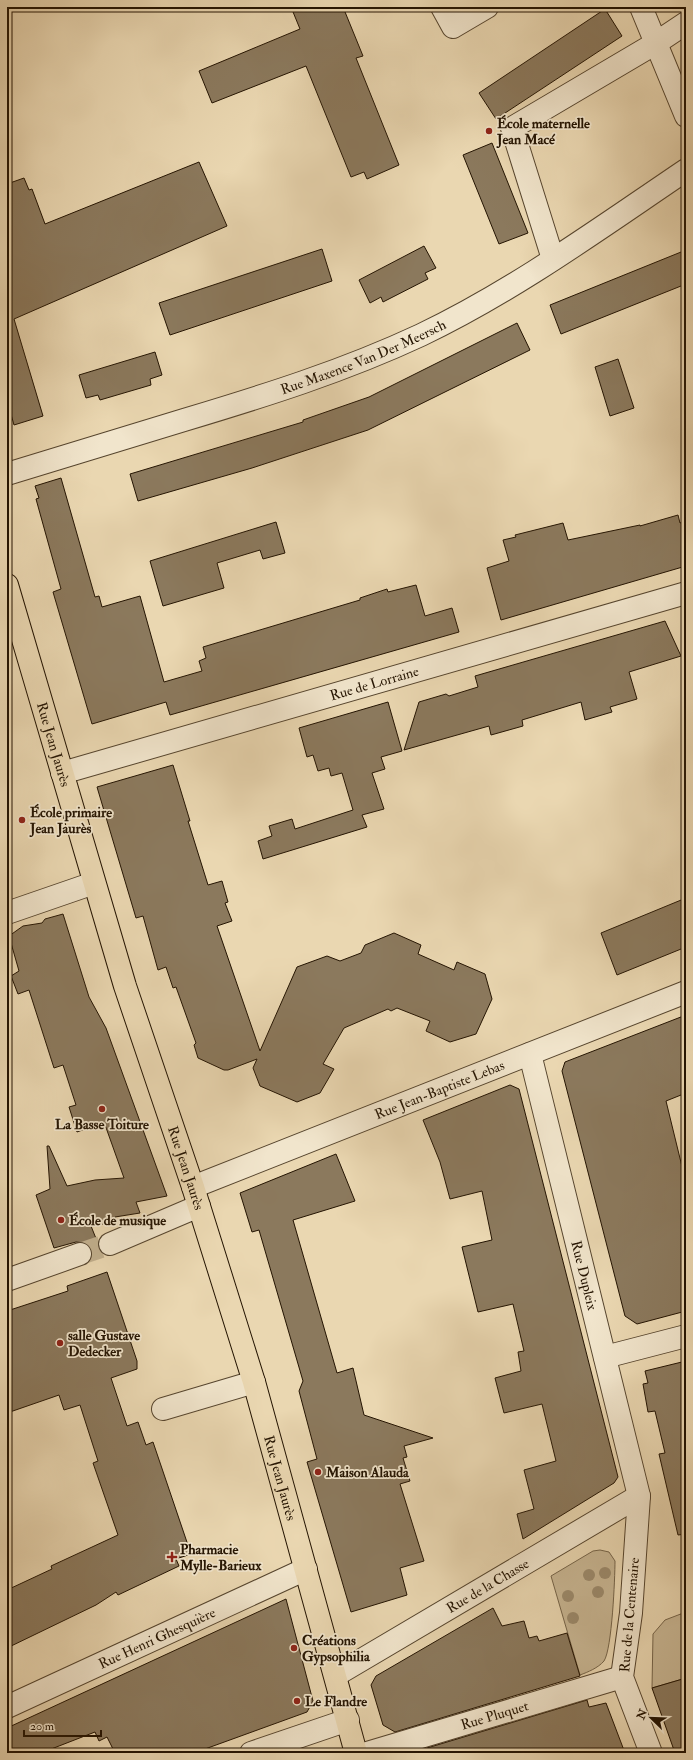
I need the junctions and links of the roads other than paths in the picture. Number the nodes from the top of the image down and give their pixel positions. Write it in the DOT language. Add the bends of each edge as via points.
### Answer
graph roads {
  1 [pos="442,7"];
  2 [pos="487,7"];
  3 [pos="640,7"];
  4 [pos="686,23"];
  5 [pos="656,43"];
  6 [pos="686,116"];
  7 [pos="686,170"];
  8 [pos="553,259"];
  9 [pos="7,474"];
  10 [pos="7,585"];
  11 [pos="686,593"];
  12 [pos="62,773"];
  13 [pos="94,883"];
  14 [pos="7,913"];
  15 [pos="686,992"];
  16 [pos="530,1054"];
  17 [pos="196,1196"];
  18 [pos="110,1244"];
  19 [pos="80,1254"];
  20 [pos="7,1280"];
  21 [pos="686,1336"];
  22 [pos="605,1357"];
  23 [pos="254,1382"];
  24 [pos="163,1409"];
  25 [pos="639,1496"];
  26 [pos="306,1569"];
  27 [pos="336,1675"];
  28 [pos="622,1677"];
  29 [pos="7,1707"];
  30 [pos="348,1720"];
  31 [pos="251,1753"];
  32 [pos="356,1753"];
  33 [pos="367,1753"];
  34 [pos="651,1753"];
  1 -- 2 [label="street" via="453,27"];
  3 -- 5 [label="street"];
  4 -- 5 [label="street"];
  5 -- 6 [label="street"];
  5 -- 8 [label="street" via="512,128"];
  7 -- 8 [label="street, Rue Maxence Van Der Meersch"];
  8 -- 9 [label="street, Rue Maxence Van Der Meersch" via="454,318 348,366 258,397"];
  10 -- 12 [label="main road, Rue Jean Jaurès"];
  11 -- 12 [label="street, Rue de Lorraine"];
  12 -- 13 [label="main road, Rue Jean Jaurès"];
  13 -- 14 [label="street"];
  13 -- 17 [label="main road, Rue Jean Jaurès" via="125,986"];
  15 -- 16 [label="street, Rue Jean-Baptiste Lebas"];
  16 -- 17 [label="street, Rue Jean-Baptiste Lebas"];
  16 -- 22 [label="street, Rue Dupleix"];
  17 -- 18 [label="street, Rue Jean-Baptiste Lebas"];
  17 -- 23 [label="main road, Rue Jean Jaurès"];
  19 -- 20 [label="street"];
  21 -- 22 [label="street"];
  22 -- 25 [label="street, Rue Dupleix"];
  23 -- 24 [label="street"];
  23 -- 26 [label="main road, Rue Jean Jaurès"];
  25 -- 27 [label="street, Rue de la Chasse"];
  25 -- 28 [label="street, Rue de la Centenaire" via="631,1613"];
  26 -- 27 [label="main road, Rue Jean Jaurès"];
  26 -- 29 [label="street, Rue Henri Ghesquière"];
  27 -- 30 [label="main road, Rue Jean Jaurès"];
  28 -- 33 [label="street, Rue Pluquet"];
  28 -- 34 [label="street, Rue de la Centenaire"];
  30 -- 31 [label="street"];
  30 -- 32 [label="main road, Rue Jean Jaurès"];
}
